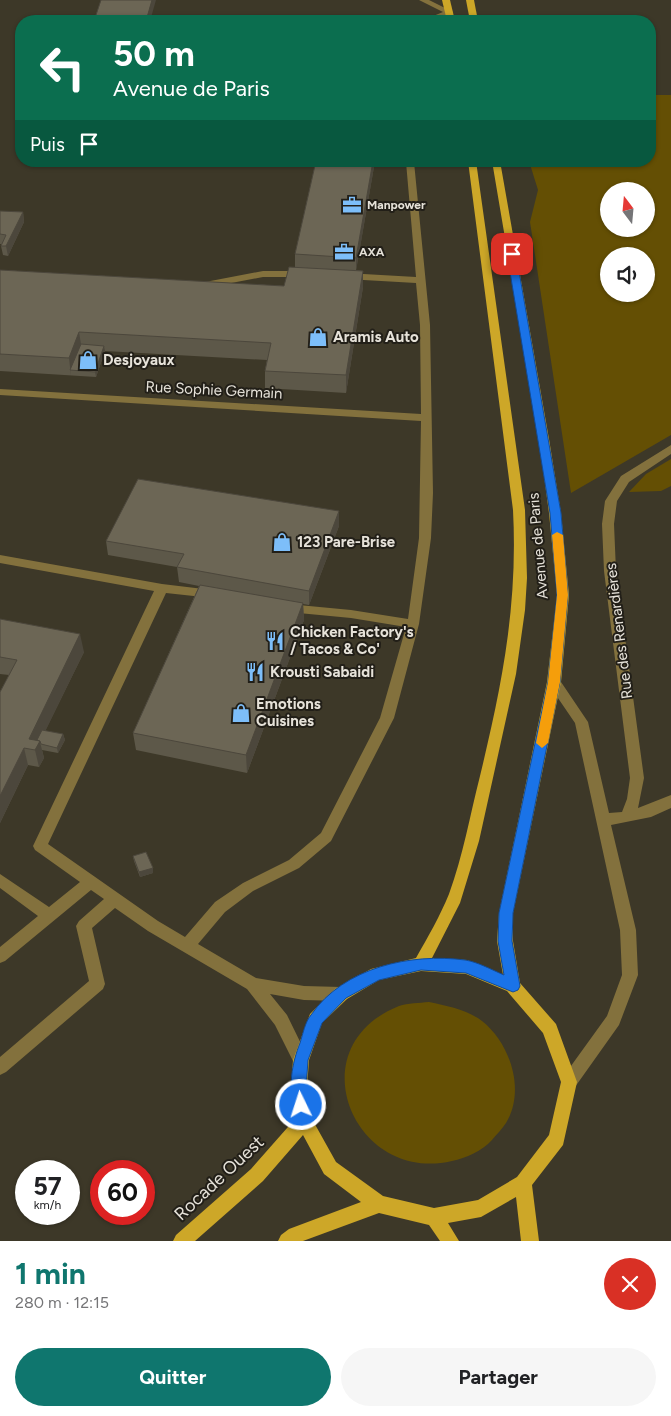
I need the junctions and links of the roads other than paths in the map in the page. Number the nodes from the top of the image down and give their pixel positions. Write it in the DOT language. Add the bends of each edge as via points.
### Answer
graph roads {
  1 [pos="423,0"];
  2 [pos="446,0"];
  3 [pos="470,0"];
  4 [pos="449,12"];
  5 [pos="441,15"];
  6 [pos="450,15"];
  7 [pos="473,15"];
  8 [pos="410,167"];
  9 [pos="473,167"];
  10 [pos="497,167"];
  11 [pos="316,274"];
  12 [pos="335,275"];
  13 [pos="420,280"];
  14 [pos="192,286"];
  15 [pos="0,392"];
  16 [pos="426,418"];
  17 [pos="671,449"];
  18 [pos="0,559"];
  19 [pos="162,588"];
  20 [pos="222,596"];
  21 [pos="277,606"];
  22 [pos="413,624"];
  23 [pos="554,682"];
  24 [pos="671,801"];
  25 [pos="626,817"];
  26 [pos="603,820"];
  27 [pos="0,880"];
  28 [pos="91,882"];
  29 [pos="115,899"];
  30 [pos="49,916"];
  31 [pos="187,946"];
  32 [pos="0,956"];
  33 [pos="421,964"];
  34 [pos="253,984"];
  35 [pos="513,986"];
  36 [pos="341,994"];
  37 [pos="301,1060"];
  38 [pos="0,1067"];
  39 [pos="569,1082"];
  40 [pos="304,1121"];
  41 [pos="523,1183"];
  42 [pos="379,1204"];
  43 [pos="434,1217"];
  44 [pos="182,1241"];
  45 [pos="287,1241"];
  46 [pos="450,1241"];
  47 [pos="530,1241"];
  1 -- 4 [label="street"];
  2 -- 4 [label="main road"];
  3 -- 7 [label="main road"];
  4 -- 5 [label="street"];
  4 -- 6 [label="main road"];
  8 -- 13 [label="street"];
  9 -- 33 [label="main road, Avenue de Paris" via="519,510 523,552 521,593 509,684 460,882 445,920"];
  10 -- 23 [label="main road, Avenue de Paris" via="555,513 563,595"];
  11 -- 14 [label="street" via="278,273"];
  12 -- 13 [label="street"];
  13 -- 16 [label="street"];
  15 -- 16 [label="street, Rue Sophie Germain"];
  16 -- 22 [label="street" via="425,538"];
  17 -- 25 [label="street, Rue des Renardières" via="625,478 611,502 608,524 610,571 637,778 634,805"];
  18 -- 19 [label="street"];
  19 -- 20 [label="street"];
  19 -- 28 [label="street" via="40,846"];
  21 -- 22 [label="street"];
  22 -- 31 [label="street" via="387,718 326,837 294,864 248,887 220,907"];
  23 -- 26 [label="street" via="581,722"];
  23 -- 35 [label="main road, Avenue de Paris" via="506,913 505,941"];
  24 -- 25 [label="street" via="651,811"];
  25 -- 26 [label="street"];
  26 -- 39 [label="street" via="628,930 630,975 613,1020"];
  27 -- 30 [label="street"];
  28 -- 29 [label="street"];
  28 -- 30 [label="street"];
  29 -- 31 [label="street"];
  29 -- 38 [label="street" via="84,926 97,984"];
  30 -- 32 [label="street"];
  31 -- 34 [label="street"];
  33 -- 35 [label="main road" via="467,967"];
  33 -- 36 [label="main road" via="376,974"];
  34 -- 36 [label="street" via="304,993"];
  34 -- 37 [label="street" via="281,1020"];
  35 -- 39 [label="main road" via="550,1029"];
  36 -- 37 [label="main road" via="316,1019"];
  37 -- 40 [label="main road" via="299,1088"];
  39 -- 41 [label="main road" via="557,1139"];
  40 -- 42 [label="main road" via="330,1168"];
  40 -- 44 [label="main road, Rocade Ouest" via="257,1175"];
  41 -- 43 [label="main road" via="480,1208"];
  41 -- 47 [label="main road"];
  42 -- 43 [label="main road"];
  42 -- 45 [label="main road" via="295,1235"];
  43 -- 46 [label="main road"];
}
